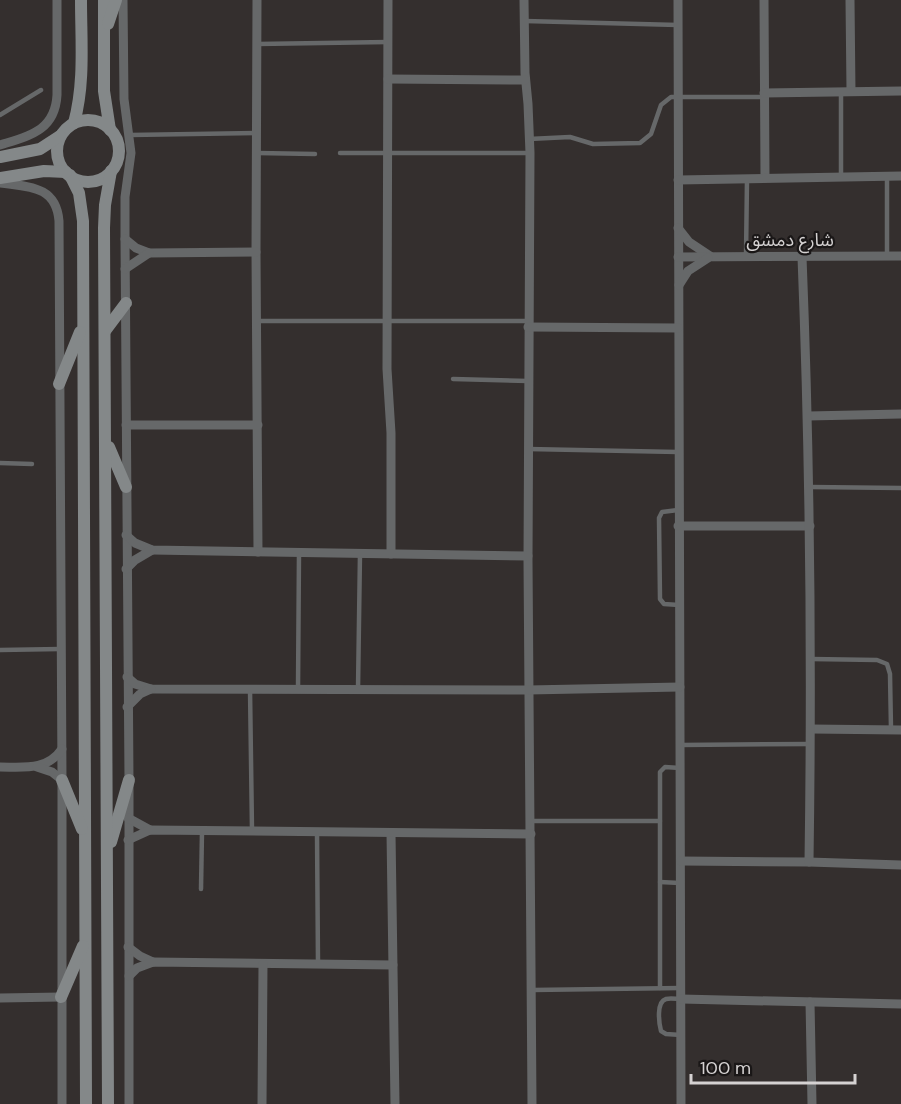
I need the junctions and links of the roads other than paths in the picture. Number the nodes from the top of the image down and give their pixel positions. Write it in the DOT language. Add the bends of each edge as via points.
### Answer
graph roads {
  1 [pos="57,0"];
  2 [pos="81,0"];
  3 [pos="104,0"];
  4 [pos="116,0"];
  5 [pos="123,0"];
  6 [pos="256,0"];
  7 [pos="388,0"];
  8 [pos="525,0"];
  9 [pos="678,0"];
  10 [pos="764,0"];
  11 [pos="850,0"];
  12 [pos="525,21"];
  13 [pos="678,25"];
  14 [pos="104,34"];
  15 [pos="388,42"];
  16 [pos="257,45"];
  17 [pos="388,79"];
  18 [pos="525,80"];
  19 [pos="41,90"];
  20 [pos="846,91"];
  21 [pos="901,91"];
  22 [pos="764,95"];
  23 [pos="678,96"];
  24 [pos="0,115"];
  25 [pos="74,123"];
  26 [pos="111,130"];
  27 [pos="257,133"];
  28 [pos="61,135"];
  29 [pos="130,135"];
  30 [pos="529,139"];
  31 [pos="0,145"];
  32 [pos="257,153"];
  33 [pos="340,153"];
  34 [pos="387,153"];
  35 [pos="530,153"];
  36 [pos="315,154"];
  37 [pos="0,157"];
  38 [pos="111,171"];
  39 [pos="68,174"];
  40 [pos="887,176"];
  41 [pos="901,176"];
  42 [pos="841,177"];
  43 [pos="0,178"];
  44 [pos="765,178"];
  45 [pos="747,179"];
  46 [pos="678,180"];
  47 [pos="0,183"];
  48 [pos="678,228"];
  49 [pos="125,238"];
  50 [pos="256,252"];
  51 [pos="149,253"];
  52 [pos="802,256"];
  53 [pos="887,256"];
  54 [pos="901,256"];
  55 [pos="678,257"];
  56 [pos="712,257"];
  57 [pos="746,257"];
  58 [pos="125,269"];
  59 [pos="678,287"];
  60 [pos="126,303"];
  61 [pos="257,321"];
  62 [pos="387,321"];
  63 [pos="528,324"];
  64 [pos="82,325"];
  65 [pos="678,328"];
  66 [pos="105,331"];
  67 [pos="453,379"];
  68 [pos="528,381"];
  69 [pos="59,384"];
  70 [pos="901,414"];
  71 [pos="808,416"];
  72 [pos="126,425"];
  73 [pos="258,425"];
  74 [pos="106,440"];
  75 [pos="528,449"];
  76 [pos="678,452"];
  77 [pos="0,463"];
  78 [pos="32,464"];
  79 [pos="126,487"];
  80 [pos="810,487"];
  81 [pos="901,488"];
  82 [pos="678,510"];
  83 [pos="678,526"];
  84 [pos="810,526"];
  85 [pos="126,535"];
  86 [pos="152,550"];
  87 [pos="258,552"];
  88 [pos="299,552"];
  89 [pos="360,553"];
  90 [pos="391,554"];
  91 [pos="528,556"];
  92 [pos="126,568"];
  93 [pos="679,605"];
  94 [pos="61,649"];
  95 [pos="0,650"];
  96 [pos="811,659"];
  97 [pos="127,677"];
  98 [pos="680,687"];
  99 [pos="151,689"];
  100 [pos="250,689"];
  101 [pos="298,689"];
  102 [pos="358,689"];
  103 [pos="528,690"];
  104 [pos="127,707"];
  105 [pos="811,729"];
  106 [pos="891,729"];
  107 [pos="901,729"];
  108 [pos="811,744"];
  109 [pos="680,745"];
  110 [pos="62,749"];
  111 [pos="35,766"];
  112 [pos="0,767"];
  113 [pos="680,768"];
  114 [pos="62,780"];
  115 [pos="129,780"];
  116 [pos="128,818"];
  117 [pos="531,820"];
  118 [pos="660,821"];
  119 [pos="150,830"];
  120 [pos="202,831"];
  121 [pos="252,832"];
  122 [pos="317,832"];
  123 [pos="391,833"];
  124 [pos="531,834"];
  125 [pos="85,837"];
  126 [pos="128,840"];
  127 [pos="107,855"];
  128 [pos="681,861"];
  129 [pos="809,862"];
  130 [pos="901,865"];
  131 [pos="660,882"];
  132 [pos="680,883"];
  133 [pos="201,889"];
  134 [pos="86,940"];
  135 [pos="128,947"];
  136 [pos="153,962"];
  137 [pos="263,964"];
  138 [pos="318,964"];
  139 [pos="393,965"];
  140 [pos="129,976"];
  141 [pos="660,988"];
  142 [pos="681,988"];
  143 [pos="532,990"];
  144 [pos="61,997"];
  145 [pos="0,998"];
  146 [pos="681,999"];
  147 [pos="810,1002"];
  148 [pos="901,1004"];
  149 [pos="681,1035"];
  150 [pos="109,1102"];
  151 [pos="62,1104"];
  152 [pos="86,1104"];
  153 [pos="129,1104"];
  154 [pos="262,1104"];
  155 [pos="395,1104"];
  156 [pos="532,1104"];
  157 [pos="681,1104"];
  158 [pos="812,1104"];
  1 -- 31 [label="street" via="55,109 38,131"];
  2 -- 25 [label="main road" via="82,73"];
  3 -- 14 [label="main road"];
  4 -- 14 [label="main road"];
  5 -- 29 [label="street" via="124,99"];
  6 -- 16 [label="street"];
  7 -- 15 [label="street"];
  8 -- 12 [label="street"];
  9 -- 13 [label="street"];
  10 -- 22 [label="street"];
  11 -- 20 [label="street"];
  12 -- 13 [label="lane"];
  12 -- 18 [label="street"];
  13 -- 23 [label="street"];
  14 -- 26 [label="main road" via="104,91"];
  15 -- 16 [label="lane"];
  15 -- 17 [label="street"];
  16 -- 27 [label="street"];
  17 -- 18 [label="street"];
  17 -- 34 [label="street"];
  18 -- 30 [label="street"];
  19 -- 24 [label="lane"];
  20 -- 21 [label="street"];
  20 -- 22 [label="street"];
  20 -- 42 [label="lane"];
  22 -- 23 [label="lane"];
  22 -- 44 [label="street"];
  23 -- 30 [label="lane" via="661,105 651,134 640,143 593,144 570,137"];
  23 -- 46 [label="street"];
  25 -- 26 [label="main road" via="97,121"];
  25 -- 28 [label="main road"];
  26 -- 38 [label="main road" via="118,146"];
  27 -- 29 [label="lane"];
  27 -- 32 [label="street"];
  28 -- 37 [label="main road" via="40,149"];
  28 -- 39 [label="main road" via="58,159"];
  29 -- 49 [label="street"];
  30 -- 35 [label="street"];
  32 -- 36 [label="lane"];
  32 -- 50 [label="street"];
  33 -- 34 [label="lane"];
  34 -- 35 [label="lane"];
  34 -- 62 [label="street"];
  35 -- 63 [label="street"];
  38 -- 39 [label="main road" via="87,181"];
  38 -- 66 [label="main road" via="104,216"];
  39 -- 43 [label="main road" via="44,171"];
  39 -- 64 [label="main road" via="79,193 82,211"];
  40 -- 41 [label="street"];
  40 -- 42 [label="street"];
  40 -- 53 [label="lane"];
  42 -- 44 [label="street"];
  44 -- 45 [label="street"];
  45 -- 46 [label="street"];
  45 -- 57 [label="lane"];
  46 -- 48 [label="street"];
  47 -- 69 [label="street" via="41,190 56,206"];
  48 -- 55 [label="street"];
  48 -- 56 [label="street" via="689,242"];
  49 -- 51 [label="street"];
  49 -- 58 [label="street"];
  50 -- 51 [label="street"];
  50 -- 61 [label="street"];
  51 -- 58 [label="street"];
  52 -- 53 [label="street, شارع دمشق"];
  52 -- 57 [label="street, شارع دمشق"];
  52 -- 71 [label="street"];
  53 -- 54 [label="street, شارع دمشق"];
  55 -- 56 [label="street, شارع دمشق"];
  55 -- 59 [label="street"];
  56 -- 57 [label="street, شارع دمشق"];
  56 -- 59 [label="street" via="688,271"];
  58 -- 60 [label="street"];
  59 -- 65 [label="street"];
  60 -- 66 [label="main road"];
  60 -- 72 [label="street"];
  61 -- 62 [label="lane"];
  61 -- 73 [label="street"];
  62 -- 63 [label="lane"];
  62 -- 90 [label="street"];
  63 -- 65 [label="street"];
  63 -- 68 [label="street"];
  64 -- 69 [label="main road"];
  64 -- 125 [label="main road"];
  65 -- 76 [label="street"];
  66 -- 74 [label="main road"];
  67 -- 68 [label="lane"];
  68 -- 75 [label="street"];
  69 -- 94 [label="street"];
  70 -- 71 [label="street"];
  71 -- 80 [label="street"];
  72 -- 73 [label="street"];
  72 -- 79 [label="street"];
  73 -- 87 [label="street"];
  74 -- 79 [label="main road"];
  74 -- 127 [label="main road"];
  75 -- 76 [label="lane"];
  75 -- 91 [label="street"];
  76 -- 82 [label="street"];
  77 -- 78 [label="lane"];
  79 -- 85 [label="street"];
  80 -- 81 [label="lane"];
  80 -- 84 [label="street"];
  82 -- 83 [label="street"];
  82 -- 93 [label="lane" via="662,512 658,518 660,599 667,605"];
  83 -- 84 [label="street"];
  83 -- 93 [label="street"];
  84 -- 96 [label="street"];
  85 -- 86 [label="street"];
  85 -- 92 [label="street"];
  86 -- 87 [label="street"];
  86 -- 92 [label="street"];
  87 -- 88 [label="street"];
  88 -- 89 [label="street"];
  88 -- 101 [label="lane"];
  89 -- 90 [label="street"];
  89 -- 102 [label="lane"];
  90 -- 91 [label="street"];
  91 -- 103 [label="street"];
  92 -- 97 [label="street"];
  93 -- 98 [label="street"];
  94 -- 95 [label="lane"];
  94 -- 110 [label="street"];
  96 -- 105 [label="street"];
  96 -- 106 [label="lane" via="877,660 887,664"];
  97 -- 99 [label="street"];
  97 -- 104 [label="street"];
  98 -- 103 [label="street"];
  98 -- 109 [label="street"];
  99 -- 100 [label="street"];
  99 -- 104 [label="street"];
  100 -- 101 [label="street"];
  100 -- 121 [label="lane"];
  101 -- 102 [label="street"];
  102 -- 103 [label="street"];
  103 -- 117 [label="street"];
  104 -- 115 [label="street"];
  105 -- 106 [label="street"];
  105 -- 108 [label="street"];
  106 -- 107 [label="street"];
  108 -- 109 [label="lane"];
  108 -- 129 [label="street"];
  109 -- 113 [label="street"];
  110 -- 111 [label="street" via="50,761"];
  110 -- 114 [label="street"];
  111 -- 112 [label="street"];
  111 -- 114 [label="street"];
  113 -- 118 [label="lane" via="665,767 660,772"];
  113 -- 128 [label="street"];
  114 -- 125 [label="main road"];
  114 -- 144 [label="street"];
  115 -- 116 [label="street"];
  115 -- 127 [label="main road"];
  116 -- 119 [label="street"];
  116 -- 126 [label="street"];
  117 -- 118 [label="lane"];
  117 -- 124 [label="street"];
  118 -- 131 [label="lane"];
  119 -- 120 [label="street"];
  119 -- 126 [label="street"];
  120 -- 121 [label="street"];
  120 -- 133 [label="lane"];
  121 -- 122 [label="street"];
  122 -- 123 [label="street"];
  122 -- 138 [label="lane"];
  123 -- 124 [label="street"];
  123 -- 139 [label="street"];
  124 -- 143 [label="street"];
  125 -- 134 [label="main road"];
  126 -- 135 [label="street"];
  127 -- 150 [label="main road"];
  128 -- 129 [label="street"];
  128 -- 132 [label="street"];
  129 -- 130 [label="street"];
  131 -- 132 [label="lane"];
  131 -- 141 [label="lane"];
  132 -- 142 [label="street"];
  134 -- 144 [label="main road"];
  134 -- 152 [label="main road"];
  135 -- 136 [label="street"];
  135 -- 140 [label="street"];
  136 -- 137 [label="street"];
  136 -- 140 [label="street"];
  137 -- 138 [label="street"];
  137 -- 154 [label="street"];
  138 -- 139 [label="street"];
  139 -- 155 [label="street"];
  140 -- 153 [label="street"];
  141 -- 142 [label="lane"];
  141 -- 143 [label="lane"];
  142 -- 146 [label="street"];
  143 -- 156 [label="street"];
  144 -- 145 [label="street"];
  144 -- 151 [label="street"];
  146 -- 147 [label="street"];
  146 -- 149 [label="street"];
  146 -- 149 [label="lane" via="665,999 660,1007 661,1031"];
  147 -- 148 [label="street"];
  147 -- 158 [label="street"];
  149 -- 157 [label="street"];
}
